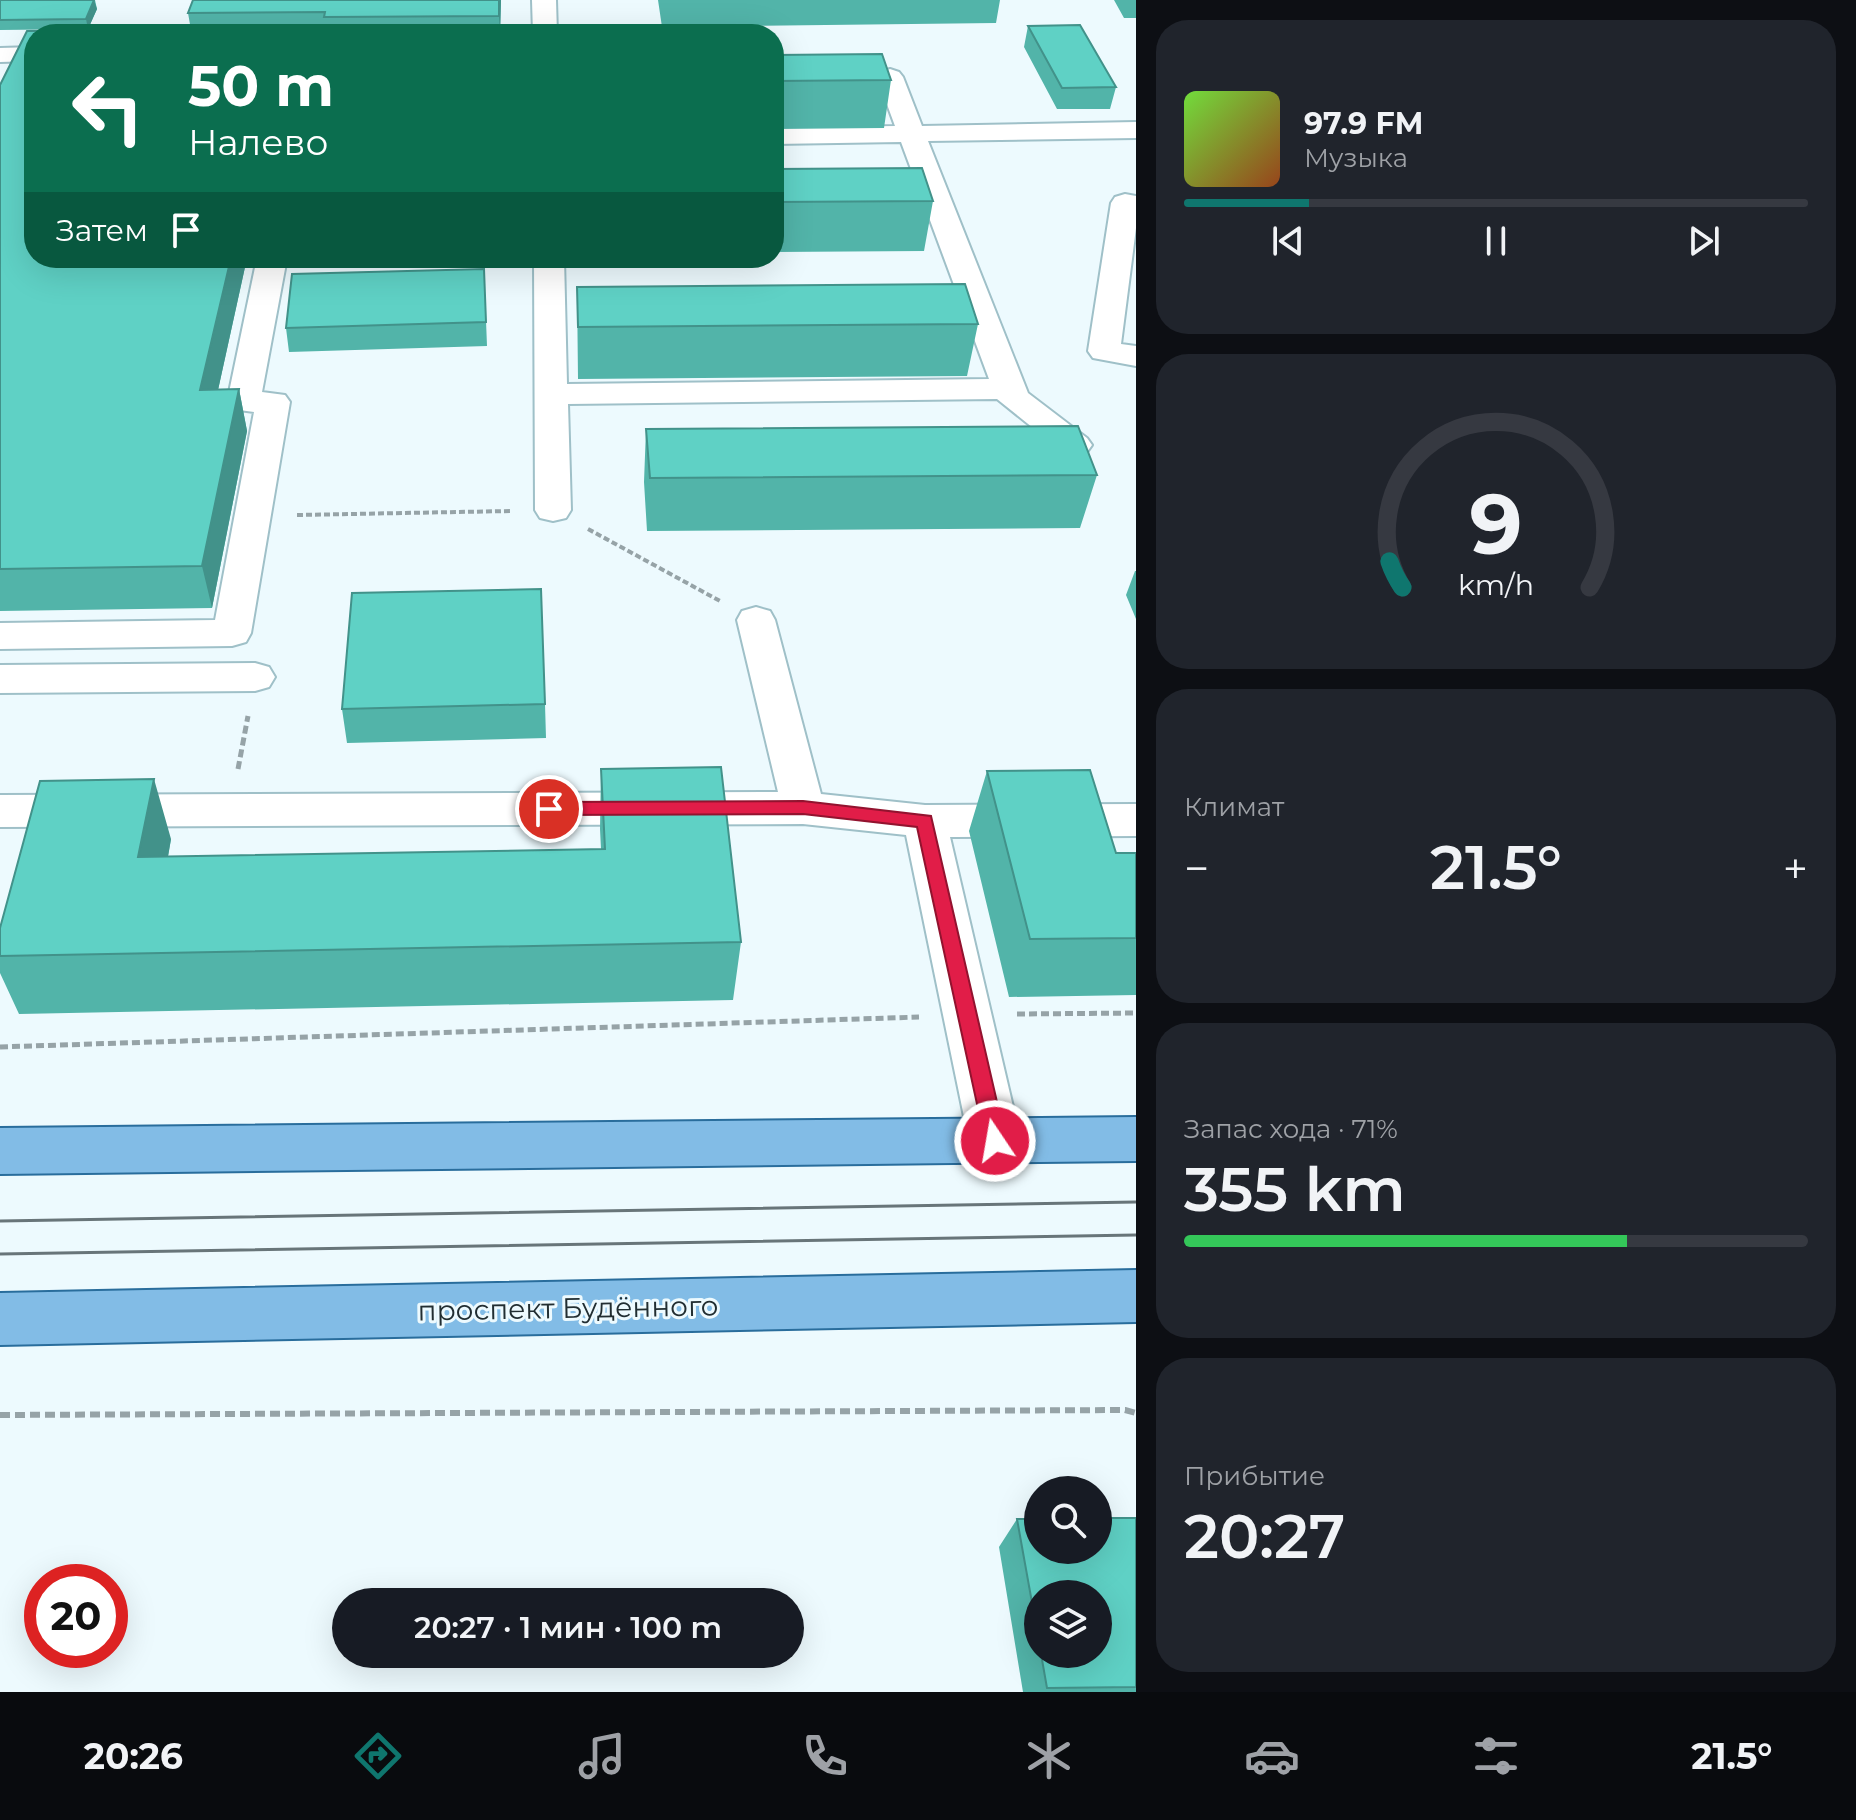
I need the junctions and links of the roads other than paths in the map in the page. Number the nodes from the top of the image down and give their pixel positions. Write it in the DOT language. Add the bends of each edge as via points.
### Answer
graph roads {
  1 [pos="544,0"];
  2 [pos="545,24"];
  3 [pos="24,54"];
  4 [pos="0,55"];
  5 [pos="890,77"];
  6 [pos="1136,130"];
  7 [pos="912,135"];
  8 [pos="784,136"];
  9 [pos="1136,205"];
  10 [pos="270,268"];
  11 [pos="549,268"];
  12 [pos="1136,356"];
  13 [pos="1010,389"];
  14 [pos="551,394"];
  15 [pos="1075,445"];
  16 [pos="553,510"];
  17 [pos="756,620"];
  18 [pos="0,636"];
  19 [pos="255,677"];
  20 [pos="0,679"];
  21 [pos="803,808"];
  22 [pos="0,811"];
  23 [pos="1136,820"];
  24 [pos="925,821"];
  25 [pos="1136,1139"];
  26 [pos="995,1141"];
  27 [pos="0,1151"];
  28 [pos="1136,1296"];
  29 [pos="0,1319"];
  1 -- 2 [label="lane"];
  3 -- 4 [label="lane"];
  5 -- 7 [label="lane"];
  6 -- 7 [label="lane"];
  7 -- 8 [label="lane"];
  7 -- 13 [label="lane" via="923,202"];
  9 -- 12 [label="lane" via="1125,203 1104,351"];
  10 -- 18 [label="lane" via="244,402 273,402 232,633"];
  11 -- 14 [label="lane"];
  13 -- 14 [label="lane"];
  13 -- 15 [label="lane" via="1013,398"];
  14 -- 16 [label="lane"];
  17 -- 21 [label="lane"];
  19 -- 20 [label="lane"];
  21 -- 22 [label="lane"];
  21 -- 24 [label="lane"];
  23 -- 24 [label="lane"];
  24 -- 26 [label="lane"];
  25 -- 26 [label="main road"];
  26 -- 27 [label="main road"];
  28 -- 29 [label="main road, проспект Будённого"];
}
